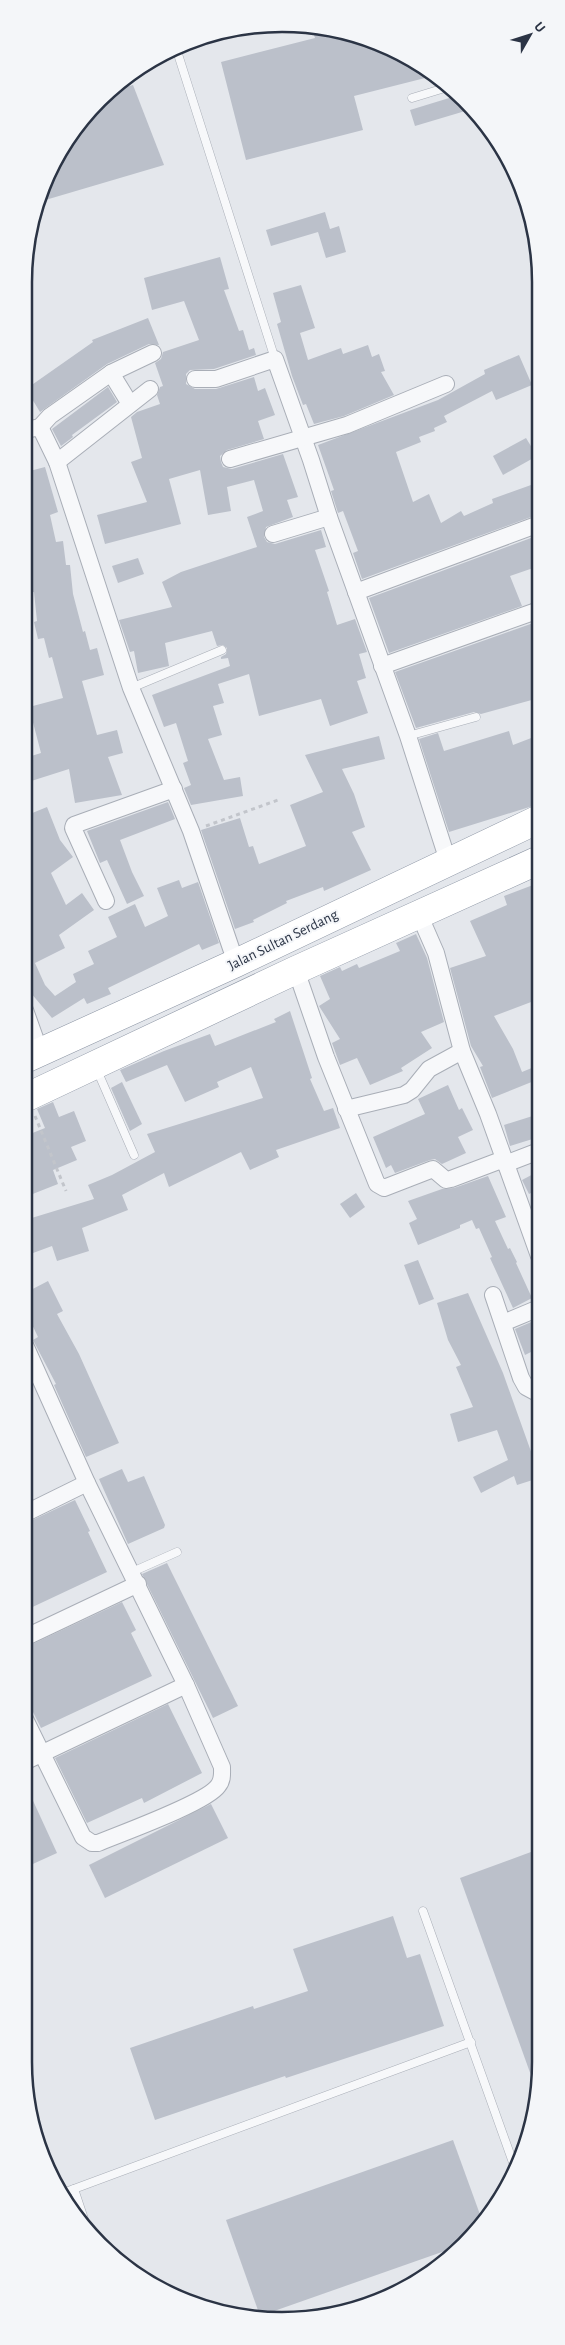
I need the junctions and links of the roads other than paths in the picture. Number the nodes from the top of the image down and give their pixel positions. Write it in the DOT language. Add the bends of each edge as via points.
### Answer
graph roads {
  1 [pos="178,55"];
  2 [pos="441,89"];
  3 [pos="412,98"];
  4 [pos="153,353"];
  5 [pos="275,359"];
  6 [pos="111,372"];
  7 [pos="195,379"];
  8 [pos="446,384"];
  9 [pos="150,388"];
  10 [pos="130,404"];
  11 [pos="33,428"];
  12 [pos="303,438"];
  13 [pos="230,459"];
  14 [pos="57,462"];
  15 [pos="329,517"];
  16 [pos="532,527"];
  17 [pos="273,534"];
  18 [pos="356,592"];
  19 [pos="532,612"];
  20 [pos="222,650"];
  21 [pos="382,666"];
  22 [pos="131,688"];
  23 [pos="476,717"];
  24 [pos="408,736"];
  25 [pos="174,789"];
  26 [pos="532,822"];
  27 [pos="448,861"];
  28 [pos="532,863"];
  29 [pos="106,901"];
  30 [pos="419,914"];
  31 [pos="236,963"];
  32 [pos="296,970"];
  33 [pos="462,1051"];
  34 [pos="32,1056"];
  35 [pos="95,1066"];
  36 [pos="32,1095"];
  37 [pos="346,1108"];
  38 [pos="532,1153"];
  39 [pos="134,1154"];
  40 [pos="504,1161"];
  41 [pos="532,1237"];
  42 [pos="493,1295"];
  43 [pos="532,1311"];
  44 [pos="503,1323"];
  45 [pos="32,1361"];
  46 [pos="532,1390"];
  47 [pos="87,1483"];
  48 [pos="32,1510"];
  49 [pos="177,1552"];
  50 [pos="135,1578"];
  51 [pos="32,1634"];
  52 [pos="186,1685"];
  53 [pos="32,1733"];
  54 [pos="42,1754"];
  55 [pos="32,1758"];
  56 [pos="423,1911"];
  57 [pos="471,2042"];
  58 [pos="512,2160"];
  59 [pos="74,2189"];
  60 [pos="68,2191"];
  61 [pos="80,2209"];
  1 -- 5 [label="lane"];
  2 -- 3 [label="lane"];
  4 -- 6 [label="street"];
  5 -- 7 [label="street" via="216,379"];
  5 -- 12 [label="street"];
  6 -- 10 [label="street"];
  6 -- 11 [label="street"];
  8 -- 12 [label="street" via="347,425"];
  9 -- 10 [label="street"];
  10 -- 14 [label="street"];
  11 -- 14 [label="street"];
  12 -- 13 [label="street"];
  12 -- 15 [label="street"];
  14 -- 22 [label="street"];
  15 -- 17 [label="street"];
  15 -- 18 [label="street"];
  16 -- 18 [label="street"];
  18 -- 21 [label="street"];
  19 -- 21 [label="street"];
  20 -- 22 [label="lane"];
  21 -- 24 [label="street"];
  22 -- 25 [label="street"];
  23 -- 24 [label="lane"];
  24 -- 27 [label="street"];
  25 -- 29 [label="street" via="74,825"];
  25 -- 31 [label="street"];
  26 -- 27 [label="highway, Jalan Sultan Serdang"];
  27 -- 31 [label="highway, Jalan Sultan Serdang"];
  28 -- 30 [label="highway"];
  30 -- 32 [label="highway"];
  30 -- 33 [label="street" via="436,953"];
  31 -- 34 [label="highway, Jalan Sultan Serdang"];
  32 -- 35 [label="highway"];
  32 -- 37 [label="street"];
  33 -- 37 [label="street" via="429,1069 404,1095"];
  33 -- 40 [label="street"];
  35 -- 36 [label="highway"];
  35 -- 39 [label="lane"];
  37 -- 40 [label="street" via="378,1184 384,1188 434,1169 446,1180"];
  38 -- 40 [label="street"];
  40 -- 41 [label="street"];
  42 -- 44 [label="street"];
  43 -- 44 [label="street"];
  44 -- 46 [label="street" via="526,1387"];
  45 -- 47 [label="street"];
  47 -- 48 [label="street"];
  47 -- 50 [label="street"];
  49 -- 50 [label="lane"];
  50 -- 51 [label="street"];
  50 -- 52 [label="street"];
  52 -- 54 [label="street"];
  52 -- 54 [label="street" via="222,1767 219,1786 203,1799 98,1843 92,1842 83,1837"];
  53 -- 54 [label="street"];
  54 -- 55 [label="street"];
  56 -- 57 [label="lane"];
  57 -- 58 [label="lane"];
  57 -- 59 [label="lane"];
  59 -- 60 [label="lane"];
  59 -- 61 [label="lane"];
}
